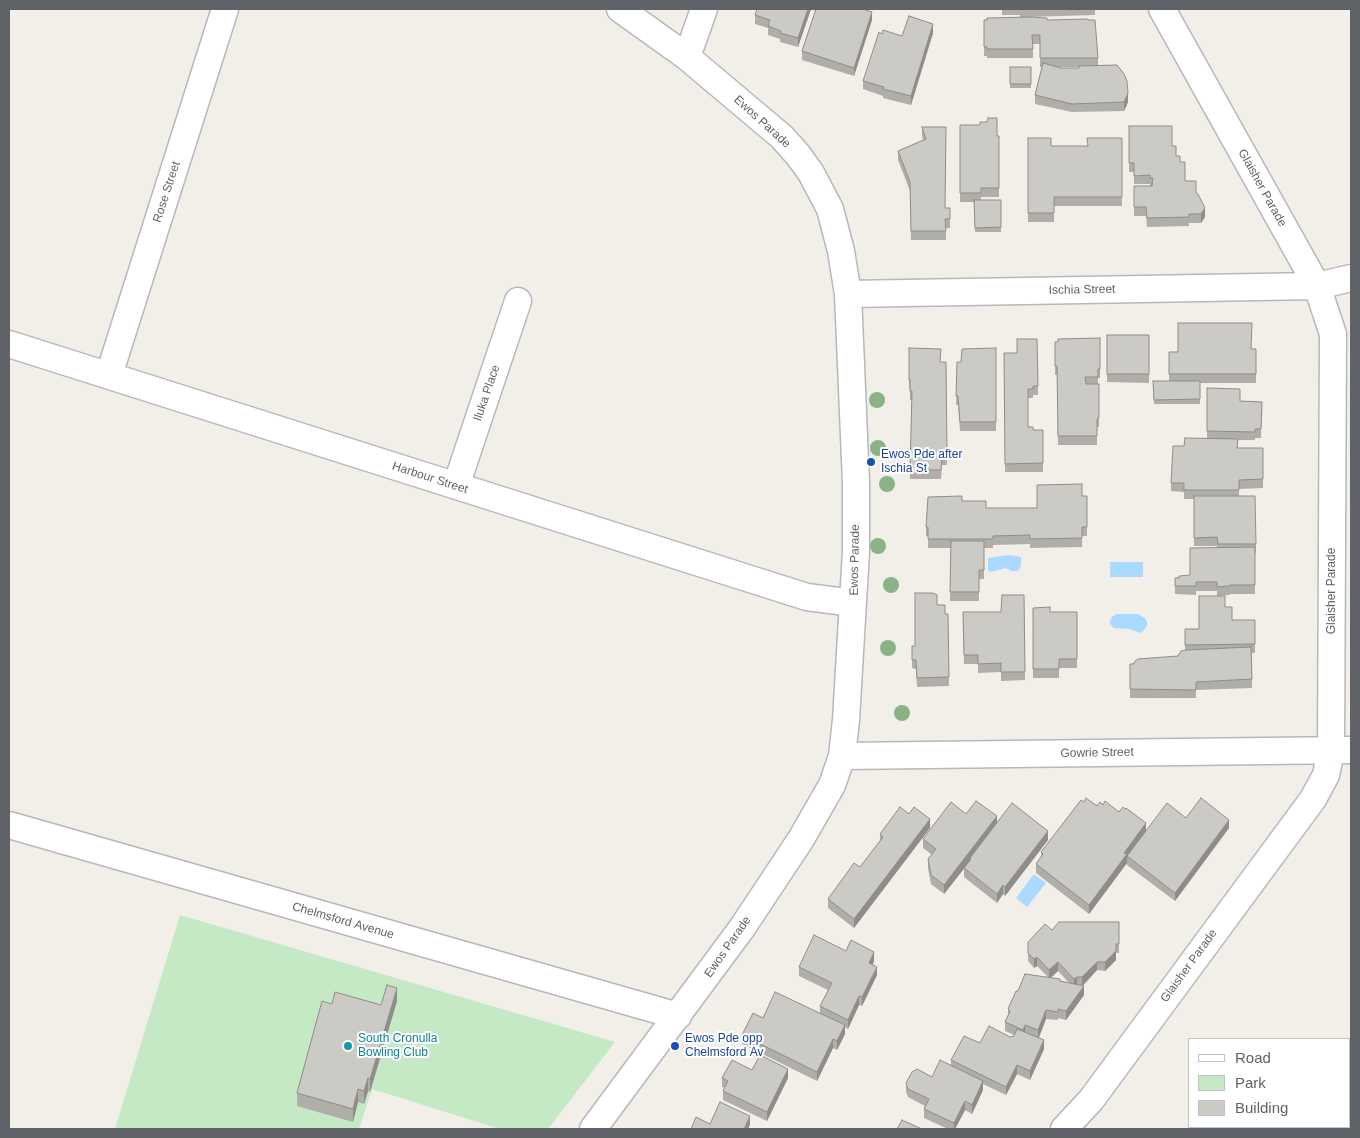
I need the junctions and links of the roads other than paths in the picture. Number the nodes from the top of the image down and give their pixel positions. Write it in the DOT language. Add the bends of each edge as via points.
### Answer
graph roads {
  1 [pos="225,9"];
  2 [pos="620,9"];
  3 [pos="704,9"];
  4 [pos="1162,9"];
  5 [pos="686,57"];
  6 [pos="1351,278"];
  7 [pos="1317,286"];
  8 [pos="848,294"];
  9 [pos="518,301"];
  10 [pos="9,344"];
  11 [pos="109,375"];
  12 [pos="456,486"];
  13 [pos="854,603"];
  14 [pos="1341,750"];
  15 [pos="842,756"];
  16 [pos="9,826"];
  17 [pos="678,1016"];
  18 [pos="593,1129"];
  19 [pos="1064,1129"];
  1 -- 11 [label="street, Rose Street"];
  2 -- 5 [label="street, Ewos Parade"];
  3 -- 5 [label="street"];
  4 -- 7 [label="street, Glaisher Parade"];
  5 -- 8 [label="street, Ewos Parade" via="782,137 807,167 830,209"];
  6 -- 7 [label="street, Ischia Street"];
  7 -- 8 [label="street, Ischia Street"];
  7 -- 14 [label="street, Glaisher Parade" via="1333,334"];
  8 -- 13 [label="street, Ewos Parade" via="856,483"];
  9 -- 12 [label="street, Iluka Place"];
  10 -- 11 [label="street, Harbour Street"];
  11 -- 12 [label="street, Harbour Street"];
  12 -- 13 [label="street, Harbour Street" via="807,597"];
  13 -- 15 [label="street, Ewos Parade"];
  14 -- 15 [label="street, Gowrie Street"];
  14 -- 19 [label="street, Glaisher Parade" via="1312,799 1091,1100"];
  15 -- 17 [label="street, Ewos Parade" via="832,785 801,839"];
  16 -- 17 [label="street, Chelmsford Avenue"];
  17 -- 18 [label="street, Ewos Parade"];
}
